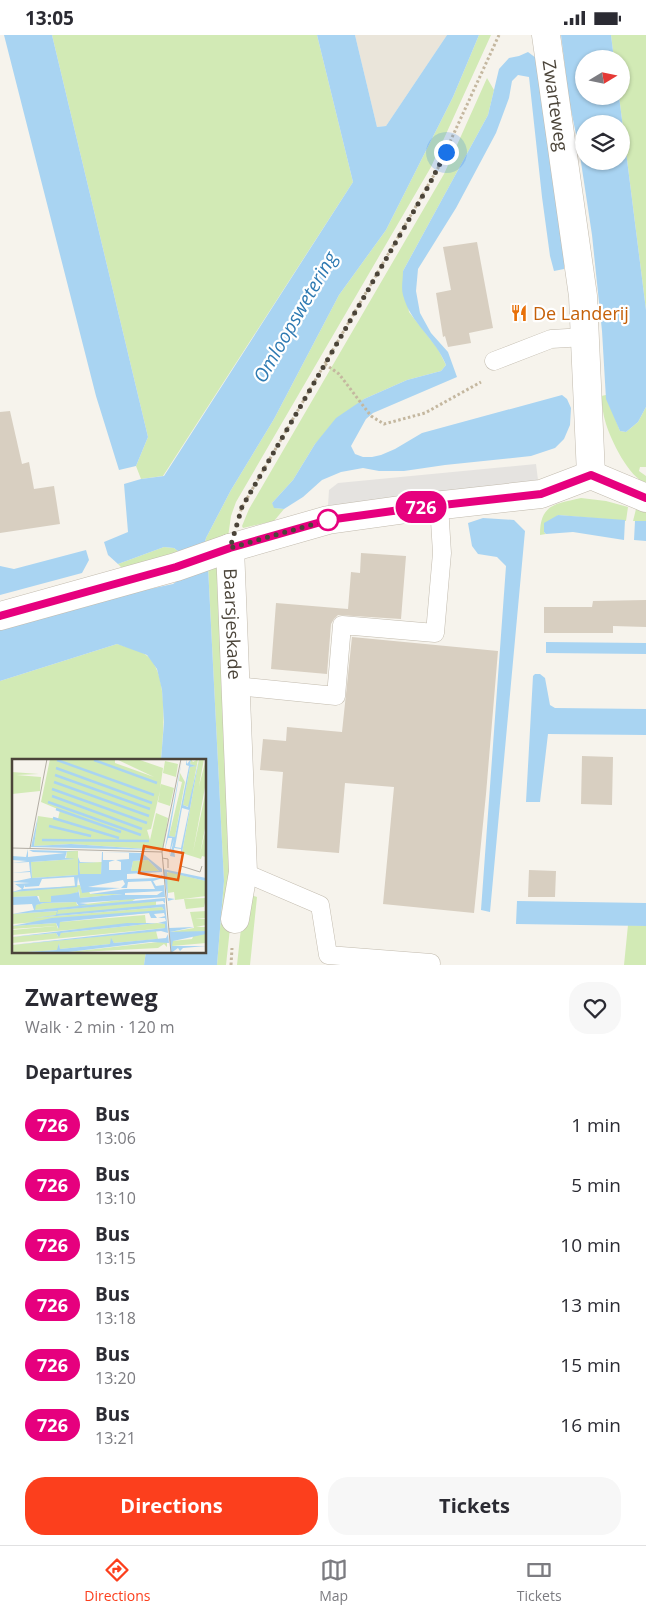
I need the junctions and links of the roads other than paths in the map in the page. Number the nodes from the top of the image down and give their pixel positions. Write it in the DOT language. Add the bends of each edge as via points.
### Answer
graph roads {
  1 [pos="546,35"];
  2 [pos="585,337"];
  3 [pos="494,361"];
  4 [pos="591,475"];
  5 [pos="646,498"];
  6 [pos="439,505"];
  7 [pos="220,551"];
  8 [pos="0,616"];
  9 [pos="236,686"];
  10 [pos="244,872"];
  11 [pos="236,919"];
  12 [pos="327,960"];
  13 [pos="431,963"];
  1 -- 2 [label="street, Zwarteweg" via="583,296"];
  2 -- 3 [label="lane" via="551,339"];
  2 -- 4 [label="street, Zwarteweg"];
  4 -- 5 [label="street"];
  4 -- 6 [label="street" via="541,494"];
  6 -- 7 [label="street" via="328,520"];
  6 -- 9 [label="lane" via="442,553 435,633 342,625 336,696"];
  7 -- 8 [label="street" via="176,567"];
  7 -- 9 [label="street, Baarsjeskade"];
  9 -- 10 [label="street, Baarsjeskade"];
  10 -- 11 [label="street, Baarsjeskade"];
  10 -- 12 [label="lane" via="320,905"];
  12 -- 13 [label="lane"];
}
